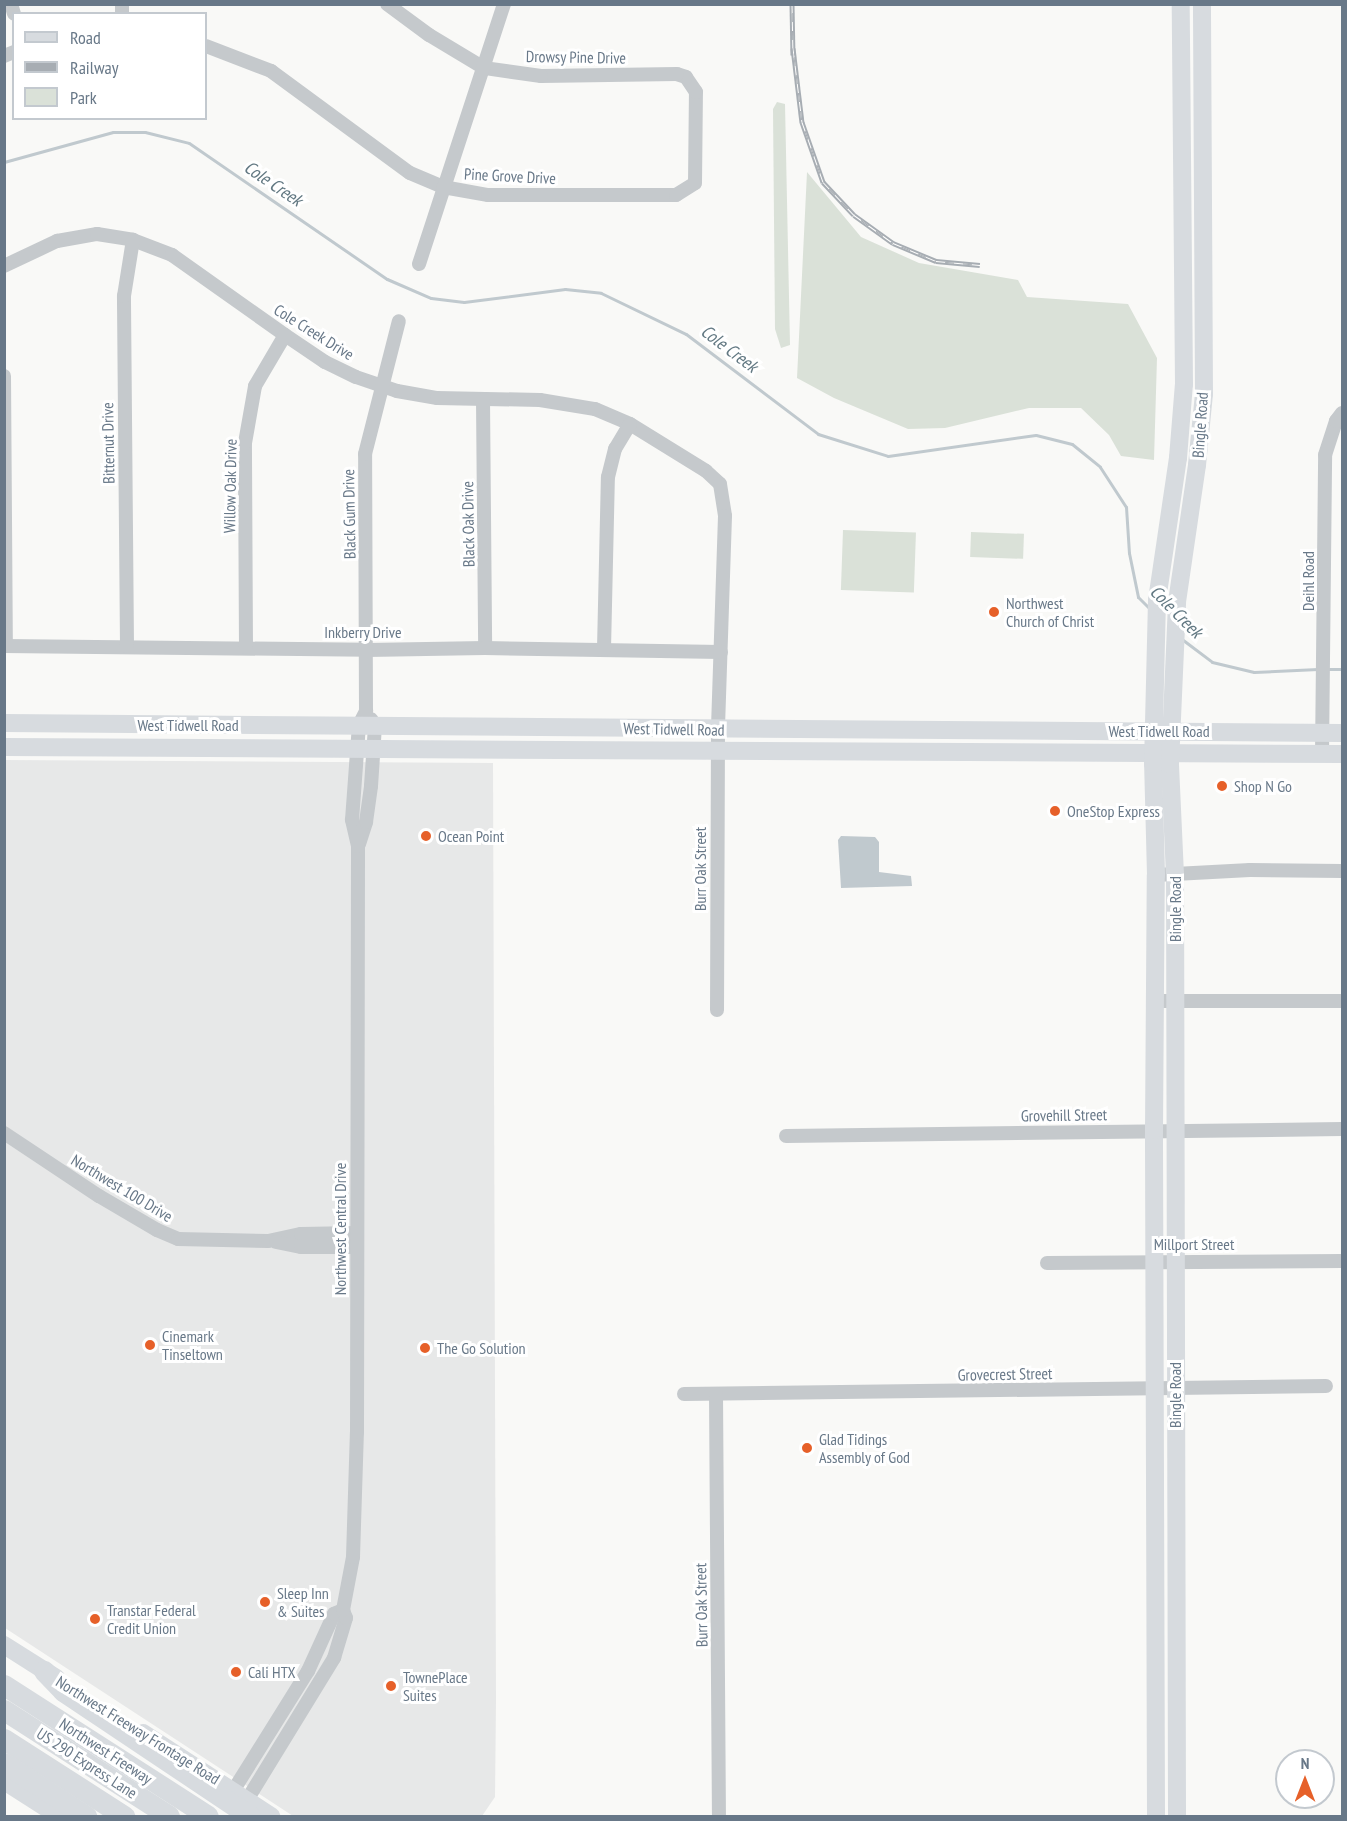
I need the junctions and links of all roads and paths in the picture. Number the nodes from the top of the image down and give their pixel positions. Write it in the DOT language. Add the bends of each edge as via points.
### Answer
graph roads {
  1 [pos="387,4"];
  2 [pos="504,4"];
  3 [pos="1181,4"];
  4 [pos="1202,4"];
  5 [pos="207,46"];
  6 [pos="484,68"];
  7 [pos="697,135"];
  8 [pos="1181,147"];
  9 [pos="1203,147"];
  10 [pos="443,188"];
  11 [pos="133,240"];
  12 [pos="419,264"];
  13 [pos="4,266"];
  14 [pos="399,321"];
  15 [pos="1204,330"];
  16 [pos="1185,331"];
  17 [pos="285,335"];
  18 [pos="4,376"];
  19 [pos="380,387"];
  20 [pos="483,400"];
  21 [pos="1342,413"];
  22 [pos="630,424"];
  23 [pos="1167,528"];
  24 [pos="1186,531"];
  25 [pos="5,646"];
  26 [pos="127,646"];
  27 [pos="246,647"];
  28 [pos="485,648"];
  29 [pos="604,649"];
  30 [pos="367,650"];
  31 [pos="721,652"];
  32 [pos="366,720"];
  33 [pos="4,723"];
  34 [pos="125,726"];
  35 [pos="718,729"];
  36 [pos="877,730"];
  37 [pos="993,731"];
  38 [pos="1163,731"];
  39 [pos="1342,733"];
  40 [pos="1322,734"];
  41 [pos="4,747"];
  42 [pos="126,749"];
  43 [pos="365,750"];
  44 [pos="717,751"];
  45 [pos="878,752"];
  46 [pos="994,752"];
  47 [pos="1162,753"];
  48 [pos="1322,754"];
  49 [pos="1342,754"];
  50 [pos="1342,871"];
  51 [pos="1156,875"];
  52 [pos="1175,875"];
  53 [pos="1342,1001"];
  54 [pos="1156,1002"];
  55 [pos="1175,1002"];
  56 [pos="717,1010"];
  57 [pos="1342,1129"];
  58 [pos="1154,1130"];
  59 [pos="1173,1131"];
  60 [pos="4,1133"];
  61 [pos="786,1136"];
  62 [pos="356,1240"];
  63 [pos="1155,1260"];
  64 [pos="1175,1260"];
  65 [pos="1342,1261"];
  66 [pos="1047,1263"];
  67 [pos="1326,1386"];
  68 [pos="1154,1389"];
  69 [pos="1175,1389"];
  70 [pos="684,1394"];
  71 [pos="716,1394"];
  72 [pos="343,1610"];
  73 [pos="4,1646"];
  74 [pos="1155,1650"];
  75 [pos="1175,1650"];
  76 [pos="44,1671"];
  77 [pos="4,1685"];
  78 [pos="296,1691"];
  79 [pos="309,1701"];
  80 [pos="4,1710"];
  81 [pos="4,1739"];
  82 [pos="4,1763"];
  83 [pos="4,1781"];
  84 [pos="243,1802"];
  85 [pos="59,1816"];
  86 [pos="86,1816"];
  87 [pos="124,1816"];
  88 [pos="169,1816"];
  89 [pos="208,1816"];
  90 [pos="271,1816"];
  91 [pos="719,1816"];
  92 [pos="1156,1816"];
  93 [pos="1177,1816"];
  1 -- 6 [label="street, Drowsy Pine Drive"];
  2 -- 6 [label="street"];
  3 -- 8 [label="main road, Bingle Road"];
  4 -- 9 [label="main road, Bingle Road"];
  5 -- 10 [label="street, Pine Grove Drive" via="271,71 410,173"];
  6 -- 7 [label="street, Drowsy Pine Drive" via="541,76 677,74 686,77 696,92"];
  6 -- 10 [label="street"];
  7 -- 10 [label="street, Pine Grove Drive" via="695,183 676,195 488,195"];
  8 -- 9 [label="main road"];
  8 -- 16 [label="main road, Bingle Road"];
  9 -- 15 [label="main road, Bingle Road"];
  10 -- 12 [label="street"];
  11 -- 13 [label="street, Cole Creek Drive" via="97,234 57,241"];
  11 -- 17 [label="street, Cole Creek Drive" via="172,255"];
  11 -- 26 [label="street, Bitternut Drive" via="123,296"];
  14 -- 19 [label="street, Black Gum Drive"];
  15 -- 16 [label="main road"];
  15 -- 24 [label="main road, Bingle Road" via="1201,435"];
  16 -- 23 [label="main road, Bingle Road" via="1181,433"];
  17 -- 19 [label="street, Cole Creek Drive" via="325,362"];
  17 -- 27 [label="street, Willow Oak Drive" via="255,386 245,443"];
  18 -- 25 [label="street"];
  19 -- 20 [label="street, Cole Creek Drive" via="436,398"];
  19 -- 30 [label="street, Black Gum Drive" via="365,454"];
  20 -- 22 [label="street, Cole Creek Drive" via="540,400 596,409"];
  20 -- 28 [label="street, Black Oak Drive"];
  21 -- 40 [label="street, Deihl Road" via="1325,455"];
  22 -- 29 [label="street" via="615,449 608,477"];
  22 -- 31 [label="street, Cole Creek Drive" via="706,471 720,484 725,516"];
  23 -- 24 [label="main road"];
  23 -- 38 [label="main road, Bingle Road" via="1155,642"];
  24 -- 38 [label="main road, Bingle Road" via="1174,662"];
  25 -- 26 [label="street, Inkberry Drive"];
  26 -- 27 [label="street, Inkberry Drive"];
  27 -- 30 [label="street, Inkberry Drive"];
  28 -- 29 [label="street, Inkberry Drive"];
  28 -- 30 [label="street, Inkberry Drive"];
  29 -- 31 [label="street, Inkberry Drive"];
  30 -- 32 [label="street, Black Gum Drive"];
  31 -- 35 [label="street, Burr Oak Street"];
  32 -- 34 [label="main road, West Tidwell Road"];
  32 -- 35 [label="main road, West Tidwell Road"];
  32 -- 43 [label="street, Northwest Central Drive"];
  33 -- 34 [label="main road, West Tidwell Road"];
  34 -- 42 [label="main road"];
  35 -- 36 [label="main road, West Tidwell Road"];
  35 -- 44 [label="street, Burr Oak Street"];
  36 -- 37 [label="main road, West Tidwell Road"];
  36 -- 45 [label="main road"];
  37 -- 38 [label="main road, West Tidwell Road"];
  37 -- 46 [label="main road"];
  38 -- 40 [label="main road, West Tidwell Road"];
  38 -- 47 [label="main road, Bingle Road"];
  39 -- 40 [label="main road, West Tidwell Road"];
  40 -- 48 [label="street, Deihl Road"];
  41 -- 42 [label="main road, West Tidwell Road"];
  42 -- 43 [label="main road, West Tidwell Road"];
  43 -- 44 [label="main road, West Tidwell Road"];
  43 -- 62 [label="street, Northwest Central Drive" via="352,820 358,846"];
  44 -- 45 [label="main road, West Tidwell Road"];
  44 -- 56 [label="street, Burr Oak Street"];
  45 -- 46 [label="main road, West Tidwell Road"];
  46 -- 47 [label="main road, West Tidwell Road"];
  47 -- 48 [label="main road, West Tidwell Road"];
  47 -- 51 [label="main road, Bingle Road"];
  47 -- 52 [label="main road, Bingle Road"];
  48 -- 49 [label="main road, West Tidwell Road"];
  50 -- 52 [label="street" via="1250,870"];
  51 -- 52 [label="street"];
  51 -- 54 [label="main road, Bingle Road"];
  52 -- 55 [label="main road, Bingle Road"];
  53 -- 55 [label="street"];
  54 -- 55 [label="street"];
  54 -- 58 [label="main road, Bingle Road"];
  55 -- 59 [label="main road, Bingle Road"];
  57 -- 59 [label="street, Grovehill Street"];
  58 -- 59 [label="street, Grovehill Street"];
  58 -- 61 [label="street, Grovehill Street"];
  58 -- 63 [label="main road, Bingle Road"];
  59 -- 64 [label="main road, Bingle Road"];
  60 -- 62 [label="street, Northwest 100 Drive" via="99,1196 171,1237 187,1241 268,1240 301,1234"];
  62 -- 72 [label="street, Northwest Central Drive" via="356,1481 353,1557"];
  63 -- 64 [label="street, Millport Street"];
  63 -- 66 [label="street, Millport Street"];
  63 -- 68 [label="main road, Bingle Road"];
  64 -- 65 [label="street, Millport Street"];
  64 -- 69 [label="main road, Bingle Road"];
  67 -- 69 [label="street, Grovecrest Street"];
  68 -- 69 [label="street, Grovecrest Street"];
  68 -- 71 [label="street, Grovecrest Street"];
  68 -- 74 [label="main road, Bingle Road"];
  69 -- 75 [label="main road, Bingle Road"];
  70 -- 71 [label="street, Grovecrest Street"];
  71 -- 91 [label="street, Burr Oak Street"];
  72 -- 78 [label="street, Northwest Central Drive" via="334,1614"];
  72 -- 79 [label="street, Northwest Central Drive" via="346,1618 334,1658"];
  73 -- 76 [label="main road, Northwest Freeway Frontage Road"];
  74 -- 75 [label="main road"];
  74 -- 92 [label="main road, Bingle Road"];
  75 -- 93 [label="main road, Bingle Road"];
  76 -- 84 [label="main road, Northwest Freeway Frontage Road"];
  76 -- 84 [label="highway" via="63,1691"];
  77 -- 89 [label="highway, Northwest Freeway"];
  78 -- 79 [label="street"];
  78 -- 84 [label="street, Northwest Central Drive"];
  79 -- 84 [label="street, Northwest Central Drive"];
  80 -- 88 [label="highway, US 290 Express Lane"];
  81 -- 87 [label="highway"];
  82 -- 86 [label="highway"];
  83 -- 85 [label="main road"];
  84 -- 90 [label="main road, Northwest Freeway Frontage Road"];
}
